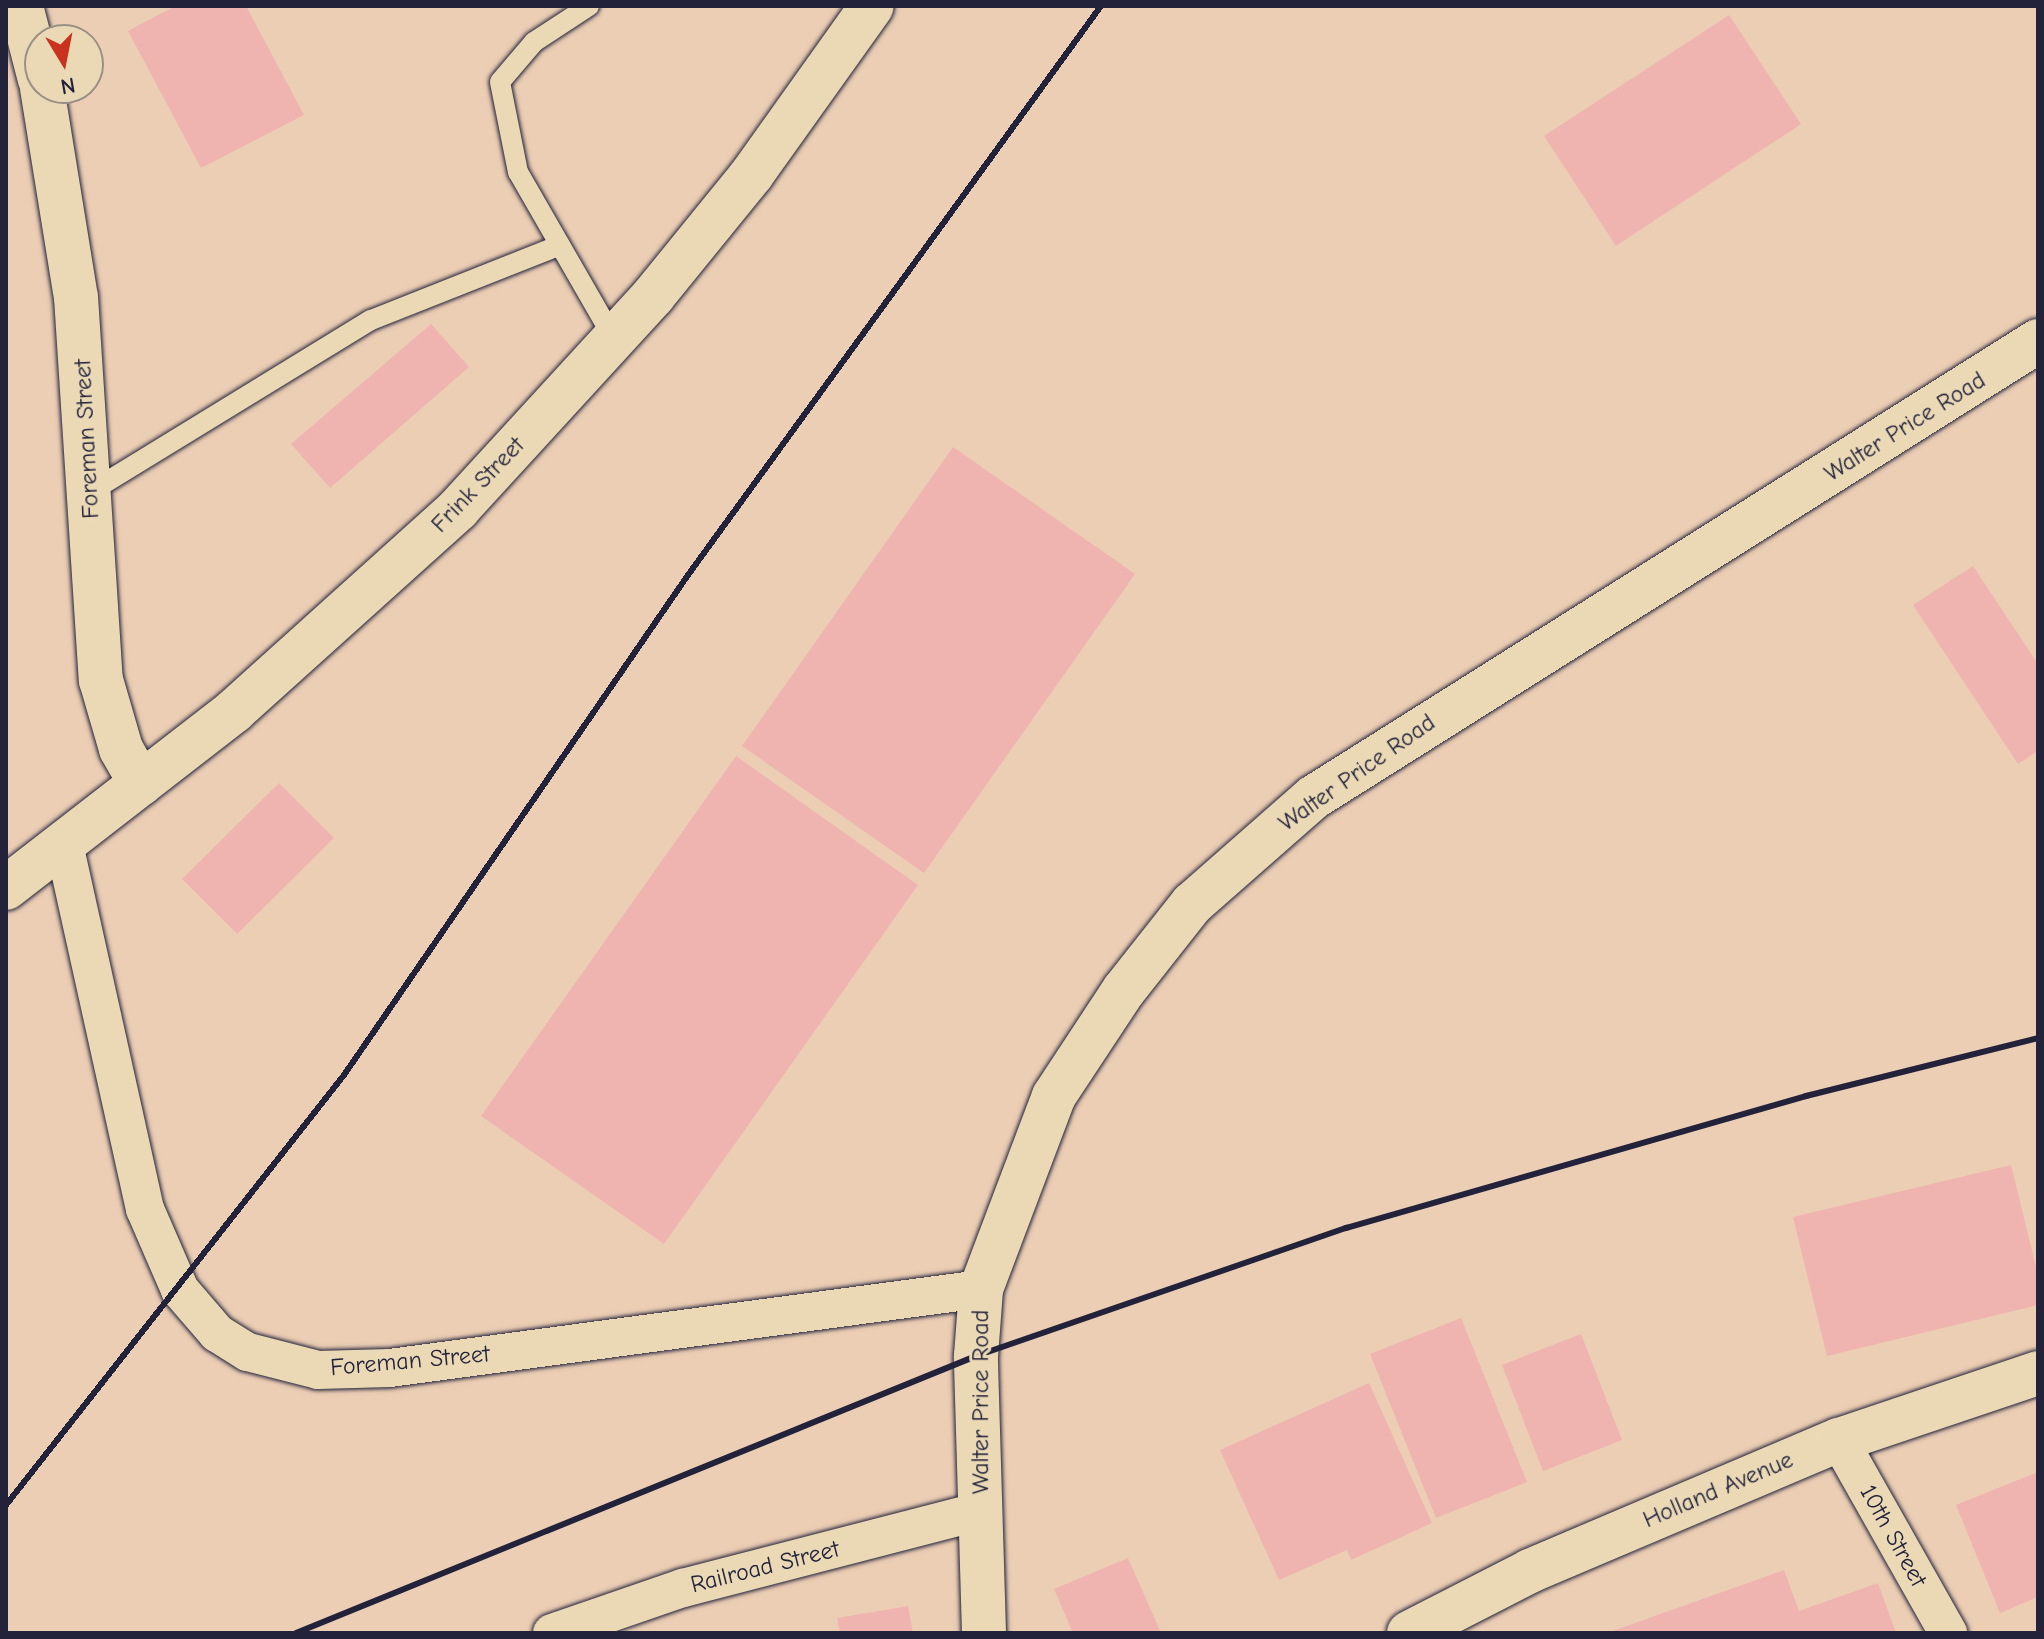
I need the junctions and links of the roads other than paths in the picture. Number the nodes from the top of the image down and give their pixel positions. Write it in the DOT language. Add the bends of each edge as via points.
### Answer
graph roads {
  1 [pos="589,6"];
  2 [pos="872,6"];
  3 [pos="45,104"];
  4 [pos="560,245"];
  5 [pos="614,339"];
  6 [pos="2038,341"];
  7 [pos="90,492"];
  8 [pos="141,784"];
  9 [pos="64,844"];
  10 [pos="6,888"];
  11 [pos="981,1289"];
  12 [pos="2038,1373"];
  13 [pos="1839,1440"];
  14 [pos="981,1511"];
  15 [pos="552,1633"];
  16 [pos="984,1633"];
  17 [pos="1409,1633"];
  18 [pos="1948,1633"];
  1 -- 4 [label="lane" via="534,42 500,82 518,172"];
  2 -- 5 [label="street, Frink Street" via="752,174"];
  3 -- 7 [label="street, Foreman Street" via="76,297"];
  4 -- 5 [label="lane"];
  4 -- 7 [label="lane" via="371,320"];
  5 -- 8 [label="street, Frink Street" via="458,509 234,711"];
  6 -- 11 [label="street, Walter Price Road" via="1895,436 1525,659 1314,797 1241,858 1192,904 1143,965 1054,1096"];
  7 -- 8 [label="street, Foreman Street" via="101,680 121,749"];
  8 -- 9 [label="street, Frink Street"];
  9 -- 10 [label="street, Frink Street"];
  9 -- 11 [label="street, Foreman Street" via="145,1209 180,1290 217,1333 248,1352 318,1370 390,1368"];
  11 -- 14 [label="street, Walter Price Road" via="976,1356"];
  12 -- 13 [label="street, Holland Avenue"];
  13 -- 17 [label="street, Holland Avenue" via="1530,1571"];
  13 -- 18 [label="street, 10th Street"];
  14 -- 15 [label="street, Railroad Street" via="683,1588"];
  14 -- 16 [label="street, Walter Price Road"];
}
